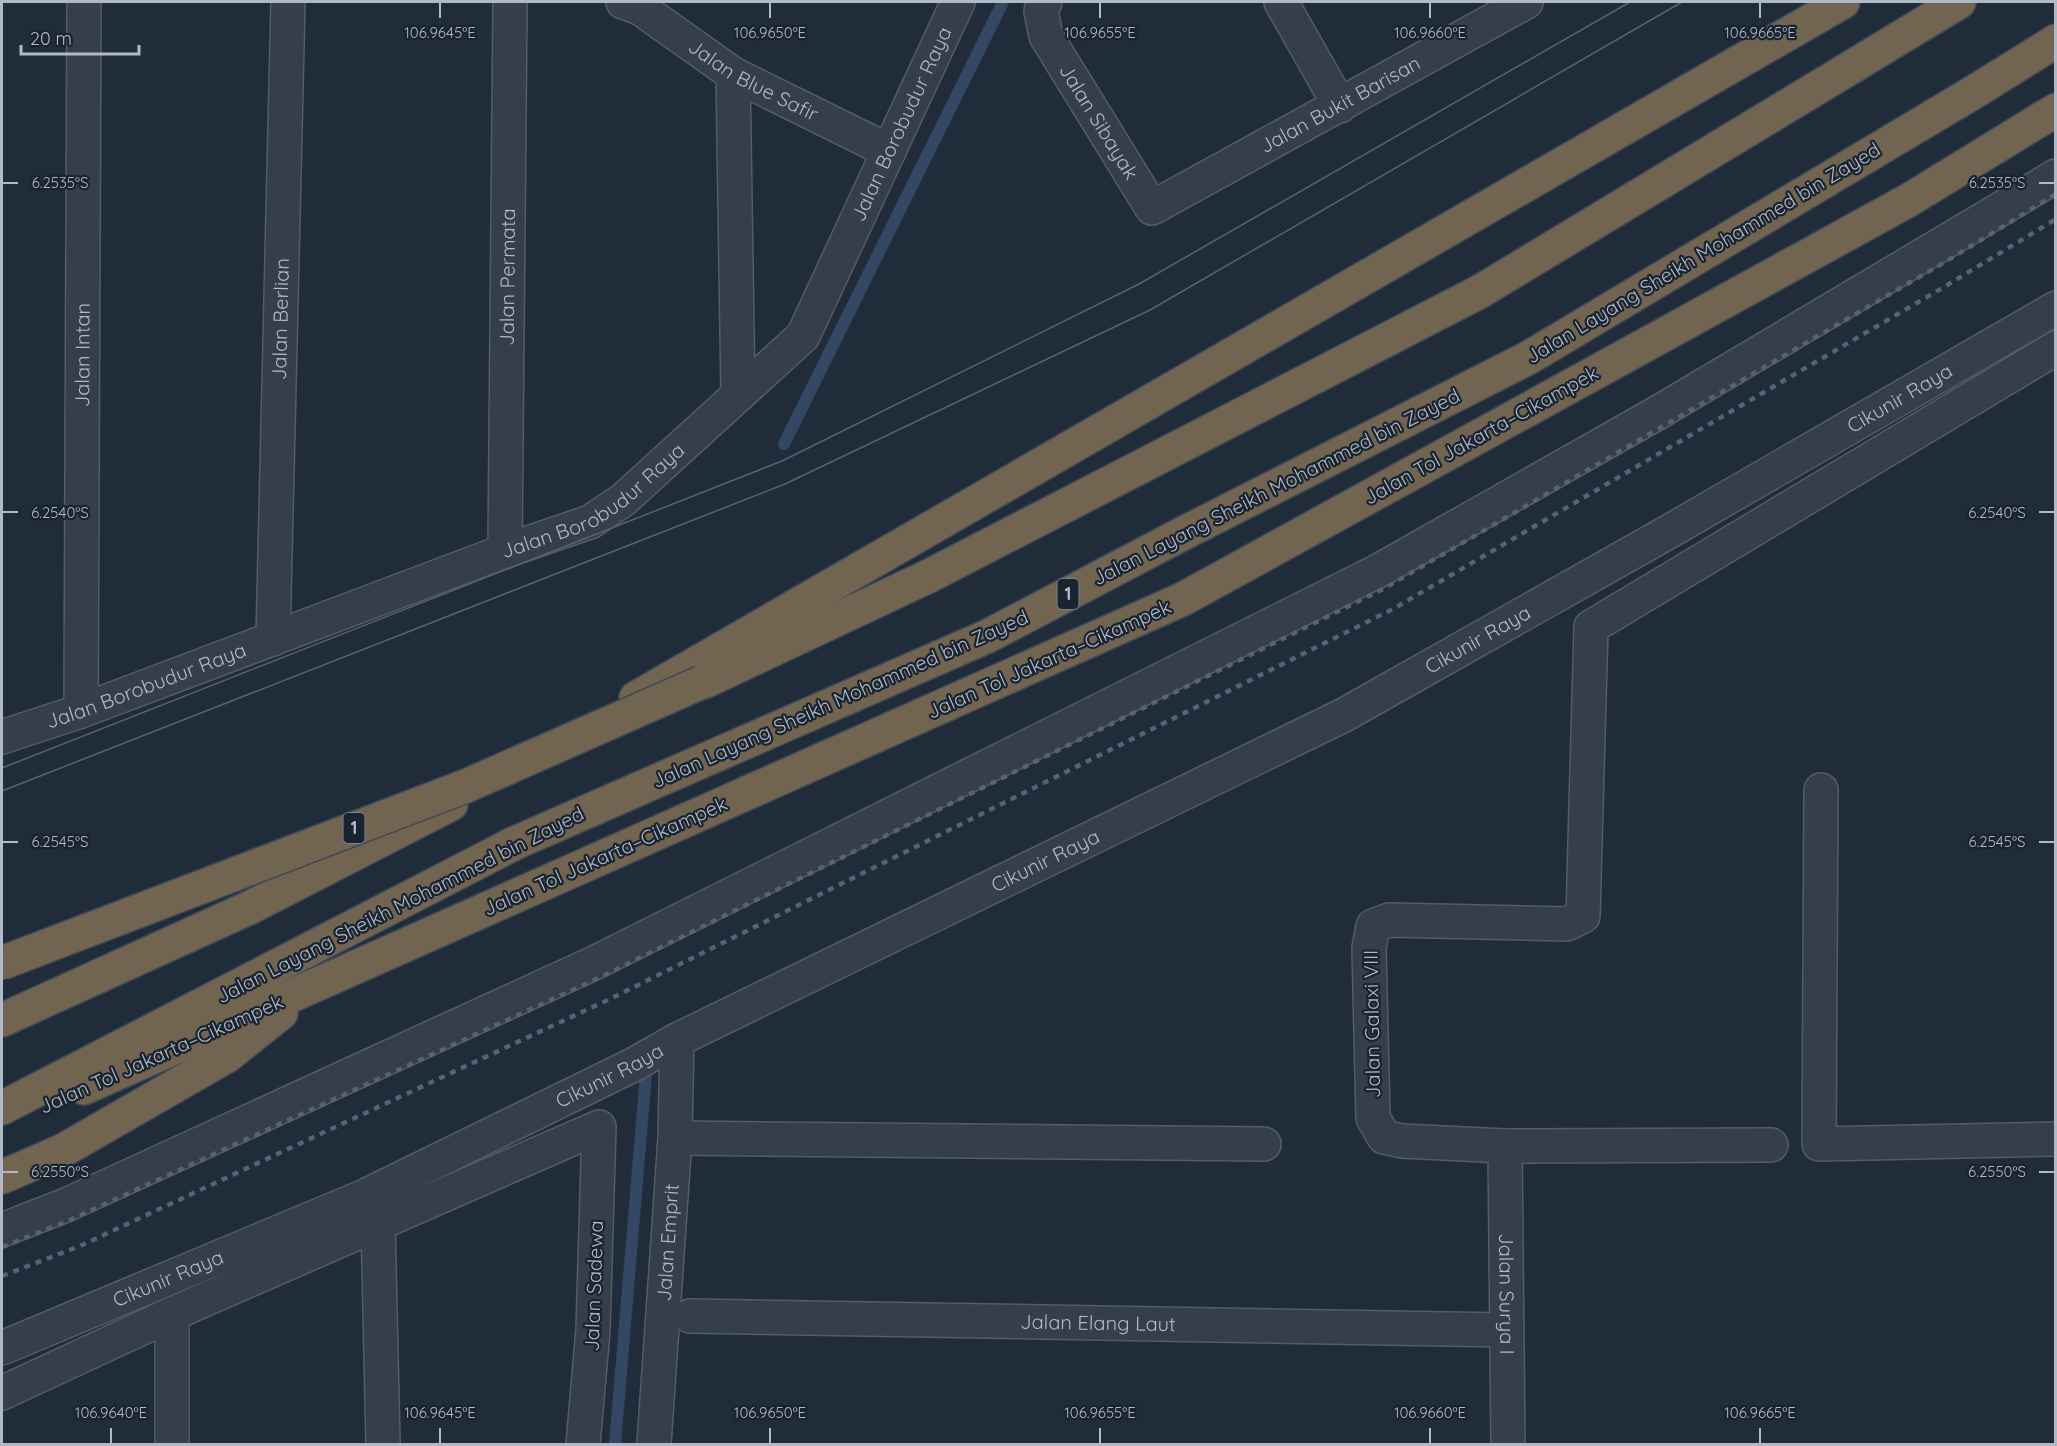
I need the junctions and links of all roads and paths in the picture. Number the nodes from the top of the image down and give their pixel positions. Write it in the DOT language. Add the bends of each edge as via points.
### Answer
graph roads {
  1 [pos="84,2"];
  2 [pos="288,2"];
  3 [pos="510,2"];
  4 [pos="623,2"];
  5 [pos="958,2"];
  6 [pos="1045,2"];
  7 [pos="1281,2"];
  8 [pos="1526,2"];
  9 [pos="1843,2"];
  10 [pos="1959,2"];
  11 [pos="2055,41"];
  12 [pos="733,74"];
  13 [pos="1340,106"];
  14 [pos="2055,110"];
  15 [pos="889,151"];
  16 [pos="2055,176"];
  17 [pos="1152,208"];
  18 [pos="2055,308"];
  19 [pos="2055,348"];
  20 [pos="738,394"];
  21 [pos="505,551"];
  22 [pos="273,639"];
  23 [pos="81,711"];
  24 [pos="2,737"];
  25 [pos="1821,790"];
  26 [pos="2,963"];
  27 [pos="315,985"];
  28 [pos="2,1020"];
  29 [pos="677,1040"];
  30 [pos="48,1083"];
  31 [pos="2,1102"];
  32 [pos="2,1108"];
  33 [pos="2,1125"];
  34 [pos="675,1138"];
  35 [pos="2055,1139"];
  36 [pos="1264,1144"];
  37 [pos="1771,1145"];
  38 [pos="1505,1146"];
  39 [pos="2,1178"];
  40 [pos="378,1222"];
  41 [pos="2,1230"];
  42 [pos="172,1314"];
  43 [pos="690,1316"];
  44 [pos="1507,1330"];
  45 [pos="2,1348"];
  46 [pos="2,1394"];
  47 [pos="172,1444"];
  48 [pos="383,1444"];
  49 [pos="583,1444"];
  50 [pos="654,1444"];
  51 [pos="1508,1444"];
  1 -- 23 [label="street, Jalan Intan"];
  2 -- 22 [label="street, Jalan Berlian"];
  3 -- 21 [label="street, Jalan Permata"];
  4 -- 12 [label="street, Jalan Blue Safir" via="640,8"];
  5 -- 15 [label="street, Jalan Borobudur Raya"];
  6 -- 17 [label="street, Jalan Sibayak" via="1041,11 1046,36"];
  7 -- 13 [label="street"];
  8 -- 13 [label="street, Jalan Bukit Barisan"];
  9 -- 28 [label="highway, 1" via="461,799 251,907"];
  10 -- 26 [label="highway, 1, bridge" via="1481,291 929,576 466,786"];
  11 -- 30 [label="highway, Jalan Layang Sheikh Mohammed bin Zayed / 1" via="1528,358 988,636 515,843"];
  12 -- 15 [label="street, Jalan Blue Safir"];
  12 -- 20 [label="street"];
  13 -- 17 [label="street, Jalan Bukit Barisan"];
  14 -- 27 [label="highway, Jalan Tol Jakarta–Cikampek" via="1909,200 1183,599"];
  15 -- 20 [label="street, Jalan Borobudur Raya" via="803,336"];
  16 -- 41 [label="street" via="1659,412 1380,570 591,964 66,1205"];
  18 -- 29 [label="street, Cikunir Raya" via="1344,715"];
  19 -- 38 [label="street, Jalan Galaxi VIII" via="1591,627 1582,916 1567,924 1389,920 1373,926 1373,1118 1384,1137"];
  20 -- 21 [label="street, Jalan Borobudur Raya" via="622,500 590,522"];
  21 -- 22 [label="street, Jalan Borobudur Raya"];
  22 -- 23 [label="street, Jalan Borobudur Raya"];
  23 -- 24 [label="street, Jalan Borobudur Raya"];
  25 -- 35 [label="street" via="1820,1144"];
  27 -- 33 [label="highway, Jalan Tol Jakarta–Cikampek"];
  27 -- 39 [label="highway" via="227,1056 62,1151"];
  29 -- 34 [label="street, Jalan Emprit"];
  29 -- 45 [label="street, Cikunir Raya" via="365,1196"];
  30 -- 31 [label="highway"];
  30 -- 32 [label="highway"];
  34 -- 36 [label="street"];
  34 -- 50 [label="street, Jalan Emprit"];
  37 -- 38 [label="street"];
  38 -- 44 [label="street, Jalan Surya I"];
  40 -- 42 [label="street"];
  40 -- 48 [label="street"];
  40 -- 49 [label="street, Jalan Sadewa" via="599,1127 594,1330"];
  42 -- 46 [label="street"];
  42 -- 47 [label="street"];
  43 -- 44 [label="street, Jalan Elang Laut"];
  44 -- 51 [label="street, Jalan Surya I"];
}
